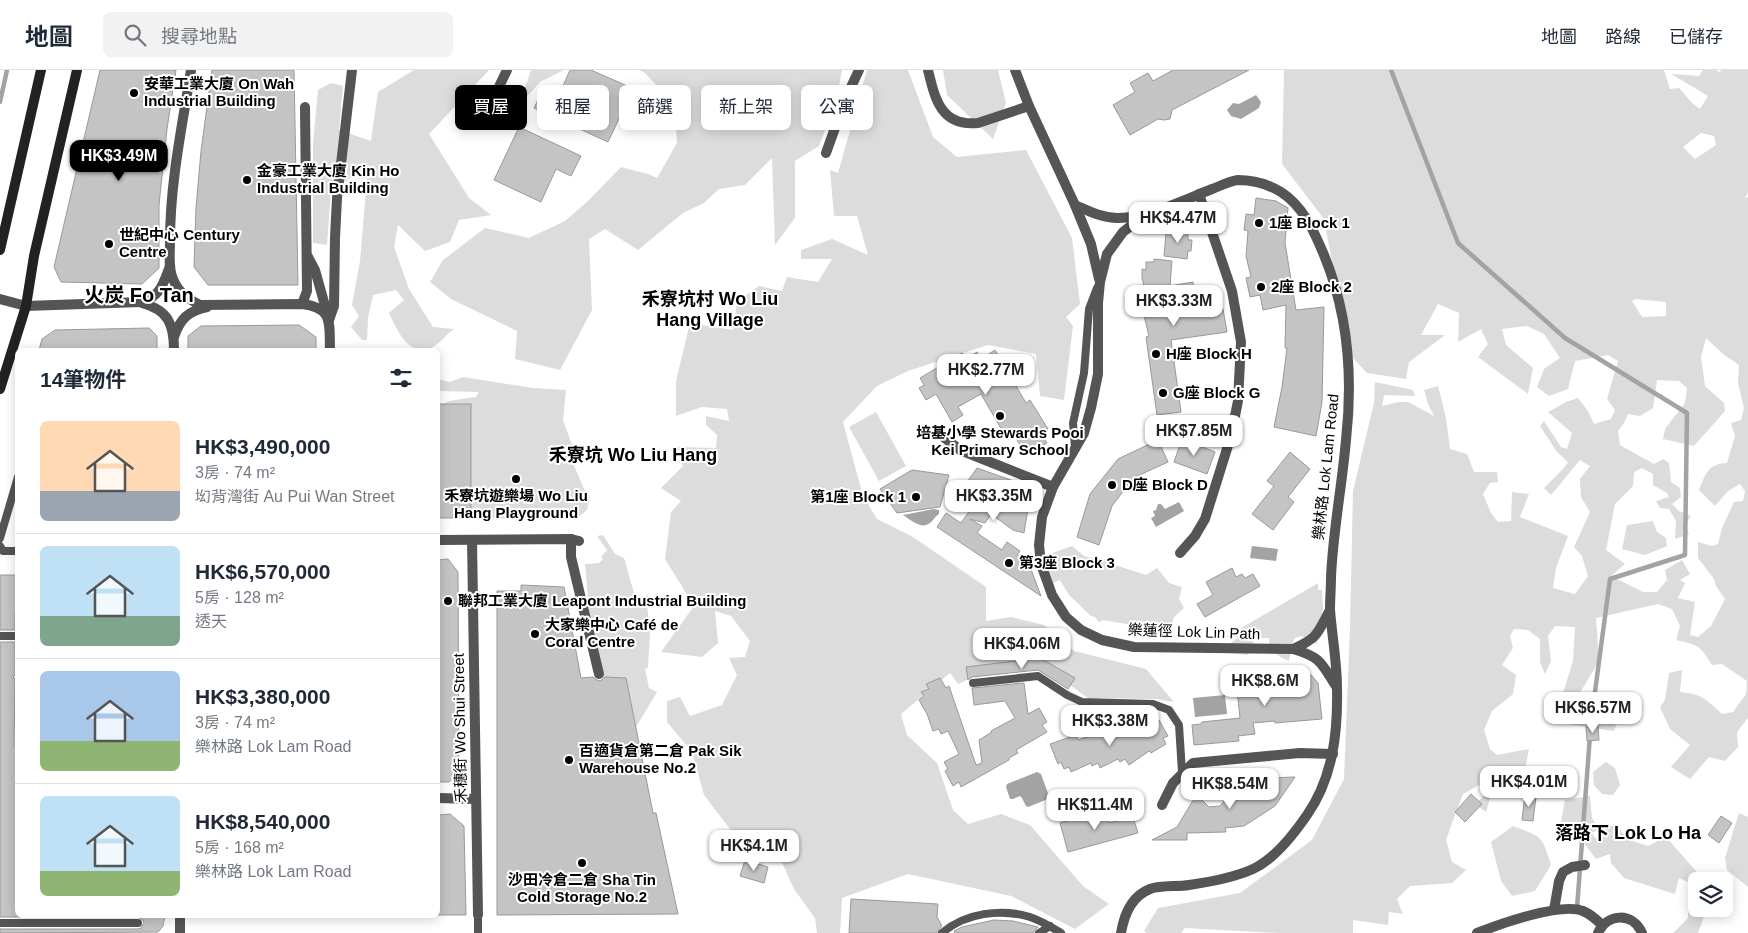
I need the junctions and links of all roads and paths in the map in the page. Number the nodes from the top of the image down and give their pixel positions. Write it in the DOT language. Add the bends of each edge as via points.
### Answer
graph roads {
  1 [pos="41,70"];
  2 [pos="77,70"];
  3 [pos="191,70"];
  4 [pos="352,70"];
  5 [pos="507,70"];
  6 [pos="859,70"];
  7 [pos="928,70"];
  8 [pos="1015,70"];
  9 [pos="500,85"];
  10 [pos="1029,106"];
  11 [pos="305,108"];
  12 [pos="826,153"];
  13 [pos="1199,194"];
  14 [pos="1075,205"];
  15 [pos="1147,213"];
  16 [pos="0,250"];
  17 [pos="306,252"];
  18 [pos="170,265"];
  19 [pos="1100,282"];
  20 [pos="0,299"];
  21 [pos="141,302"];
  22 [pos="302,304"];
  23 [pos="26,306"];
  24 [pos="214,306"];
  25 [pos="329,320"];
  26 [pos="174,338"];
  27 [pos="174,348"];
  28 [pos="330,348"];
  29 [pos="0,389"];
  30 [pos="936,431"];
  31 [pos="15,487"];
  32 [pos="1053,487"];
  33 [pos="0,538"];
  34 [pos="440,540"];
  35 [pos="472,540"];
  36 [pos="0,546"];
  37 [pos="15,551"];
  38 [pos="1180,553"];
  39 [pos="1330,609"];
  40 [pos="0,636"];
  41 [pos="15,636"];
  42 [pos="1292,650"];
  43 [pos="599,674"];
  44 [pos="973,683"];
  45 [pos="1337,687"];
  46 [pos="1333,754"];
  47 [pos="1182,772"];
  48 [pos="440,798"];
  49 [pos="476,799"];
  50 [pos="1162,805"];
  51 [pos="1585,865"];
  52 [pos="1554,910"];
  53 [pos="478,915"];
  54 [pos="180,918"];
  55 [pos="0,923"];
  56 [pos="138,923"];
  57 [pos="1050,926"];
  58 [pos="1600,929"];
  59 [pos="1640,929"];
  60 [pos="180,933"];
  61 [pos="478,933"];
  62 [pos="942,933"];
  63 [pos="1039,933"];
  64 [pos="1061,933"];
  65 [pos="1122,933"];
  66 [pos="1477,933"];
  67 [pos="1652,933"];
  1 -- 16 [label="main road"];
  2 -- 23 [label="main road" via="35,251"];
  3 -- 18 [label="street" via="174,176"];
  4 -- 25 [label="street" via="337,198 334,306"];
  5 -- 9 [label="street"];
  6 -- 12 [label="street" via="844,100"];
  7 -- 10 [label="street" via="937,102 957,122 978,123"];
  8 -- 10 [label="street"];
  10 -- 14 [label="street"];
  11 -- 17 [label="street"];
  13 -- 15 [label="street, 樂林路 Lok Lam Road"];
  13 -- 38 [label="street" via="1232,292 1241,342 1238,401 1231,436 1205,519"];
  13 -- 39 [label="street, 樂林路 Lok Lam Road" via="1236,180 1264,183 1282,193 1303,213 1327,263 1347,342 1349,399 1334,533"];
  14 -- 15 [label="street, 樂林路 Lok Lam Road" via="1095,214 1118,218"];
  14 -- 19 [label="street, 樂蓮徑 Lok Lin Path" via="1091,244"];
  15 -- 19 [label="street, 樂蓮徑 Lok Lin Path" via="1123,232 1107,254"];
  17 -- 22 [label="street" via="306,291"];
  17 -- 25 [label="street" via="315,270"];
  18 -- 21 [label="street" via="157,295"];
  18 -- 24 [label="street" via="172,279 188,299 200,305"];
  19 -- 32 [label="street, 樂蓮徑 Lok Lin Path" via="1098,374 1084,433"];
  20 -- 23 [label="street"];
  21 -- 23 [label="street"];
  21 -- 26 [label="street" via="162,311 168,318"];
  22 -- 24 [label="street"];
  22 -- 25 [label="street" via="322,311"];
  23 -- 29 [label="main road"];
  24 -- 26 [label="street" via="185,317"];
  25 -- 28 [label="street"];
  26 -- 27 [label="street"];
  30 -- 32 [label="street" via="960,450"];
  31 -- 33 [label="lane"];
  32 -- 42 [label="street, 樂蓮徑 Lok Lin Path" via="1042,517 1041,564 1052,595 1066,617 1081,630 1102,640 1134,647"];
  34 -- 35 [label="street"];
  35 -- 43 [label="street" via="575,540 571,557"];
  35 -- 49 [label="street, 禾穗街 Wo Shui Street"];
  36 -- 37 [label="lane" via="3,551"];
  39 -- 42 [label="street" via="1316,636"];
  39 -- 45 [label="street, 樂林路 Lok Lam Road"];
  40 -- 41 [label="lane"];
  42 -- 45 [label="street, 樂蓮徑 Lok Lin Path" via="1319,660"];
  44 -- 47 [label="lane" via="1038,676 1082,702 1153,704 1169,710 1179,724"];
  45 -- 46 [label="street, 樂林路 Lok Lam Road"];
  46 -- 47 [label="street" via="1300,753 1199,762 1192,763"];
  46 -- 65 [label="street, 樂林路 Lok Lam Road" via="1326,779 1309,813 1274,854 1255,869 1227,878 1187,886 1151,888 1129,907"];
  47 -- 50 [label="street"];
  48 -- 49 [label="street"];
  49 -- 53 [label="street, 禾穗街 Wo Shui Street"];
  51 -- 52 [label="street" via="1563,872"];
  52 -- 58 [label="street" via="1583,911"];
  52 -- 66 [label="street"];
  53 -- 61 [label="lane"];
  54 -- 60 [label="street"];
  55 -- 56 [label="lane"];
  57 -- 62 [label="lane" via="1024,916 996,913 964,920"];
  57 -- 63 [label="lane"];
  57 -- 64 [label="lane"];
  58 -- 59 [label="street" via="1616,917 1631,920"];
  59 -- 67 [label="street"];
}
